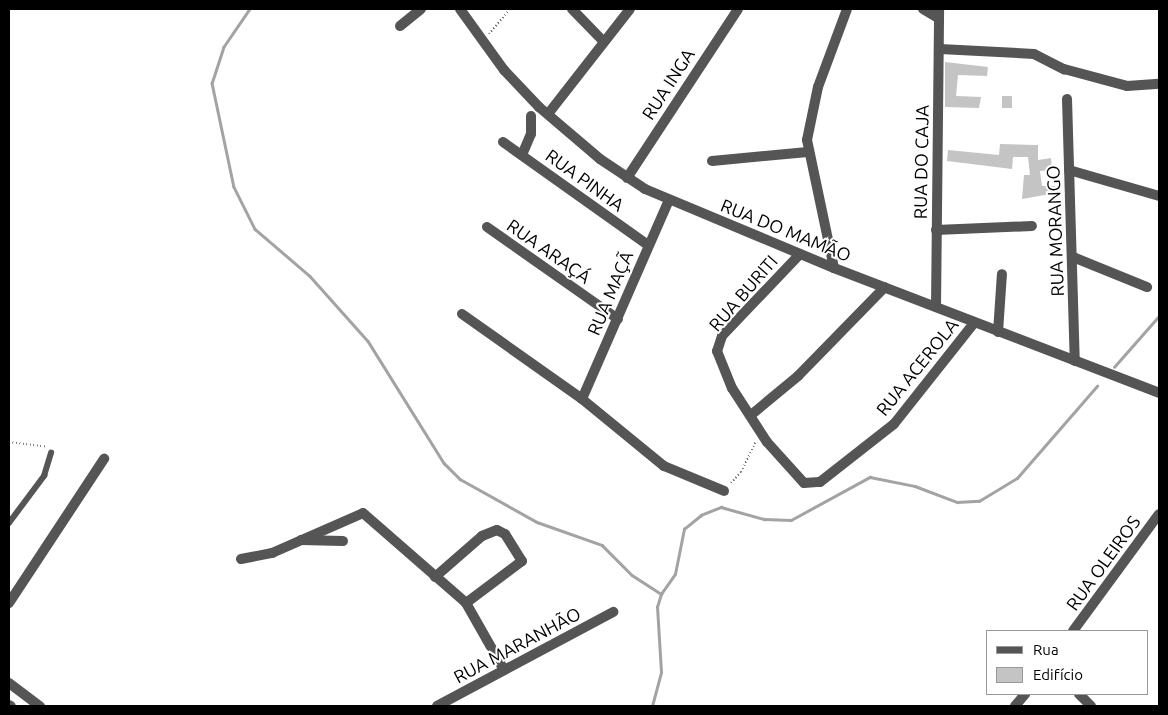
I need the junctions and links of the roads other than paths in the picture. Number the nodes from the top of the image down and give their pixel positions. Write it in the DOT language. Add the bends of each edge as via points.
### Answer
graph roads {
  1 [pos="421,9"];
  2 [pos="460,9"];
  3 [pos="572,9"];
  4 [pos="630,9"];
  5 [pos="738,9"];
  6 [pos="847,9"];
  7 [pos="923,9"];
  8 [pos="938,13"];
  9 [pos="400,26"];
  10 [pos="602,40"];
  11 [pos="940,49"];
  12 [pos="1159,84"];
  13 [pos="1067,99"];
  14 [pos="548,114"];
  15 [pos="531,116"];
  16 [pos="503,142"];
  17 [pos="808,152"];
  18 [pos="522,155"];
  19 [pos="712,161"];
  20 [pos="1069,170"];
  21 [pos="627,178"];
  22 [pos="1159,196"];
  23 [pos="669,200"];
  24 [pos="1032,226"];
  25 [pos="487,227"];
  26 [pos="936,230"];
  27 [pos="648,245"];
  28 [pos="800,254"];
  29 [pos="1073,257"];
  30 [pos="834,268"];
  31 [pos="1002,274"];
  32 [pos="886,287"];
  33 [pos="1147,287"];
  34 [pos="936,307"];
  35 [pos="462,314"];
  36 [pos="618,319"];
  37 [pos="974,322"];
  38 [pos="998,332"];
  39 [pos="1075,360"];
  40 [pos="1159,393"];
  41 [pos="582,399"];
  42 [pos="751,416"];
  43 [pos="51,453"];
  44 [pos="104,459"];
  45 [pos="724,491"];
  46 [pos="1159,514"];
  47 [pos="9,523"];
  48 [pos="300,540"];
  49 [pos="343,541"];
  50 [pos="241,559"];
  51 [pos="435,577"];
  52 [pos="9,603"];
  53 [pos="466,603"];
  54 [pos="613,612"];
  55 [pos="1074,630"];
  56 [pos="504,670"];
  57 [pos="9,682"];
  58 [pos="1024,695"];
  59 [pos="1080,695"];
  60 [pos="40,706"];
  61 [pos="437,706"];
  62 [pos="1015,706"];
  63 [pos="1091,706"];
  1 -- 9 [label="street"];
  2 -- 14 [label="street, RUA DO MAMÃO" via="522,91"];
  3 -- 10 [label="street"];
  4 -- 10 [label="street"];
  5 -- 21 [label="street, RUA INGA"];
  6 -- 17 [label="street" via="813,104"];
  7 -- 8 [label="street"];
  8 -- 11 [label="street, RUA DO CAJA"];
  10 -- 14 [label="street"];
  11 -- 12 [label="street" via="1034,54 1064,69 1127,86"];
  11 -- 26 [label="street, RUA DO CAJA"];
  13 -- 20 [label="street, RUA MORANGO"];
  14 -- 21 [label="street, RUA DO MAMÃO"];
  15 -- 18 [label="street" via="531,134"];
  16 -- 18 [label="street, RUA PINHA"];
  17 -- 19 [label="street"];
  17 -- 30 [label="street"];
  18 -- 27 [label="street, RUA PINHA"];
  20 -- 22 [label="street"];
  20 -- 29 [label="street, RUA MORANGO"];
  21 -- 23 [label="street, RUA DO MAMÃO"];
  23 -- 27 [label="street, RUA MAÇÃ"];
  23 -- 28 [label="street, RUA DO MAMÃO"];
  24 -- 26 [label="street"];
  25 -- 36 [label="street, RUA ARAÇÁ"];
  26 -- 34 [label="street, RUA DO CAJA"];
  27 -- 36 [label="street, RUA MAÇÃ"];
  28 -- 30 [label="street, RUA DO MAMÃO"];
  28 -- 42 [label="street, RUA BURITI" via="722,336 718,357 732,388"];
  29 -- 33 [label="street"];
  29 -- 39 [label="street, RUA MORANGO"];
  30 -- 32 [label="street, RUA DO MAMÃO"];
  31 -- 38 [label="street"];
  32 -- 34 [label="street, RUA DO MAMÃO"];
  32 -- 42 [label="street" via="798,376"];
  34 -- 37 [label="street, RUA DO MAMÃO"];
  35 -- 41 [label="street"];
  36 -- 41 [label="street, RUA MAÇÃ"];
  37 -- 38 [label="street, RUA DO MAMÃO"];
  37 -- 42 [label="street, RUA ACEROLA" via="906,412 813,485 799,479"];
  38 -- 39 [label="street, RUA DO MAMÃO"];
  39 -- 40 [label="street, RUA DO MAMÃO"];
  41 -- 45 [label="street" via="664,466"];
  43 -- 47 [label="lane" via="44,476"];
  44 -- 52 [label="street"];
  46 -- 55 [label="street, RUA OLEIROS"];
  48 -- 49 [label="street"];
  48 -- 50 [label="street" via="272,554"];
  48 -- 51 [label="street" via="363,513"];
  51 -- 53 [label="street"];
  51 -- 53 [label="street" via="482,536 497,530 505,534 522,561"];
  53 -- 56 [label="street"];
  54 -- 56 [label="street, RUA MARANHÃO"];
  56 -- 61 [label="street, RUA MARANHÃO"];
  57 -- 60 [label="street"];
  58 -- 62 [label="street"];
  59 -- 63 [label="street"];
}
